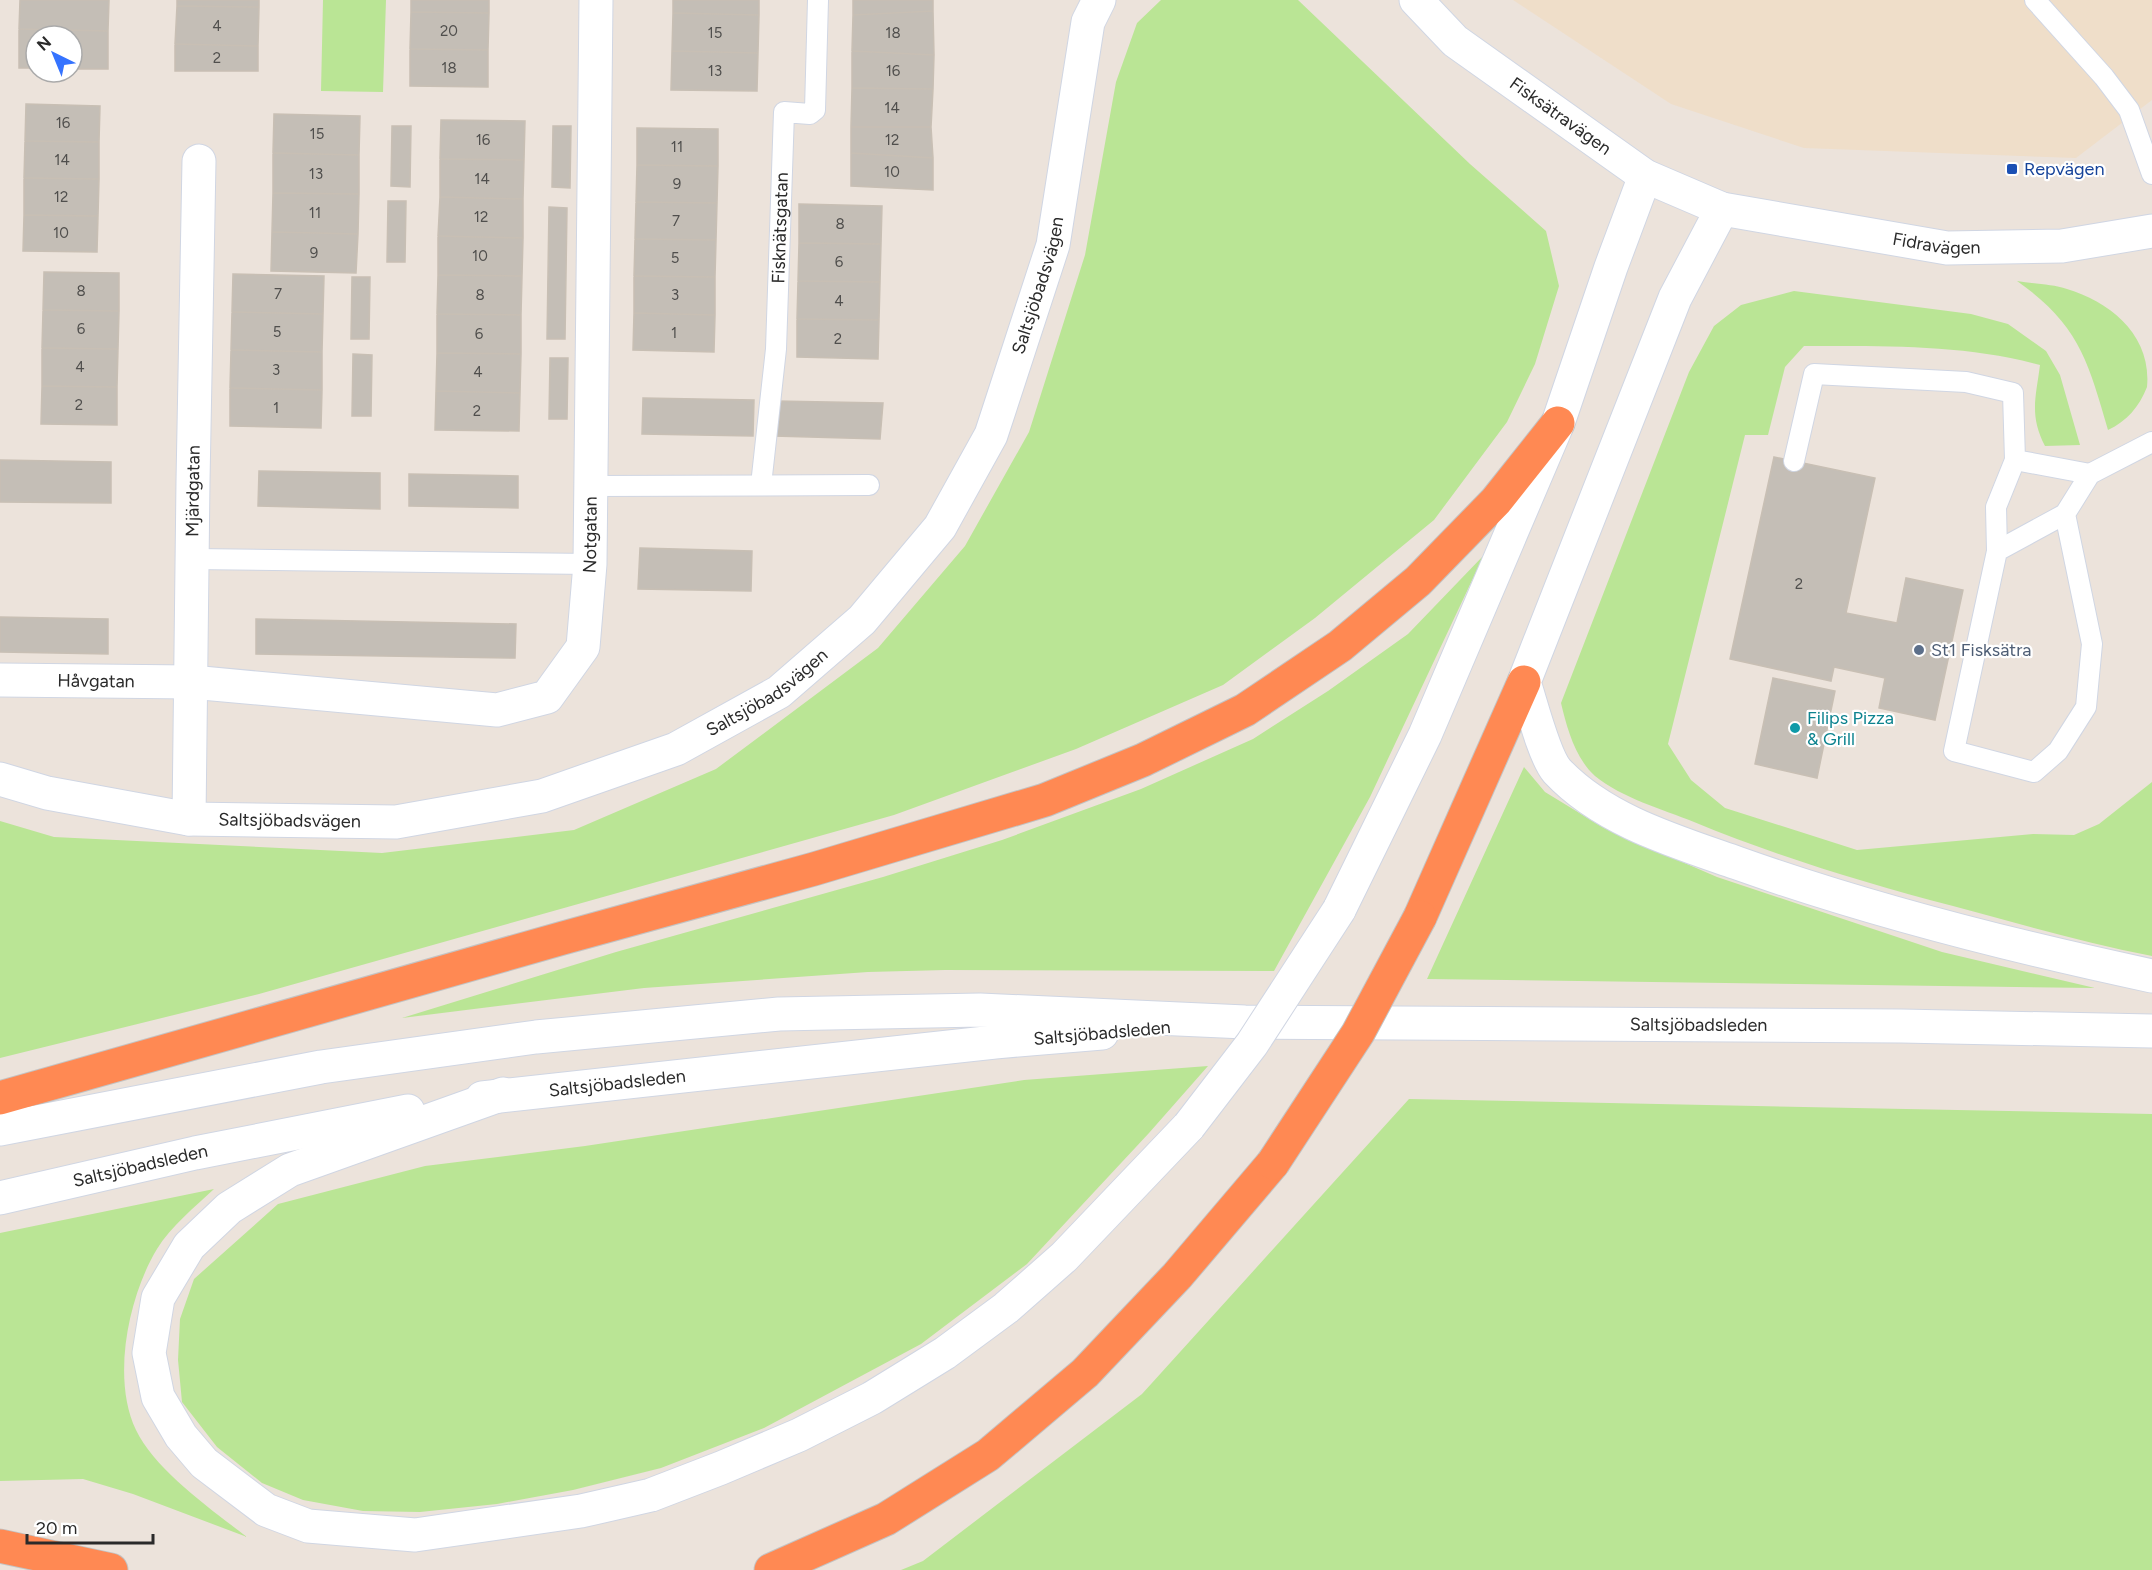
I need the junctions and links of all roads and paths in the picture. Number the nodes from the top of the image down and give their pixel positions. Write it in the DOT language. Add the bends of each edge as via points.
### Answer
graph roads {
  1 [pos="596,0"];
  2 [pos="818,0"];
  3 [pos="1099,0"];
  4 [pos="1416,0"];
  5 [pos="2034,0"];
  6 [pos="199,161"];
  7 [pos="2152,174"];
  8 [pos="1645,176"];
  9 [pos="1722,209"];
  10 [pos="2152,231"];
  11 [pos="1558,423"];
  12 [pos="2152,442"];
  13 [pos="2015,460"];
  14 [pos="1794,461"];
  15 [pos="2090,474"];
  16 [pos="761,485"];
  17 [pos="869,485"];
  18 [pos="592,486"];
  19 [pos="2065,514"];
  20 [pos="1997,551"];
  21 [pos="194,559"];
  22 [pos="590,564"];
  23 [pos="0,680"];
  24 [pos="190,682"];
  25 [pos="1524,682"];
  26 [pos="0,779"];
  27 [pos="189,819"];
  28 [pos="2152,976"];
  29 [pos="1245,1022"];
  30 [pos="2152,1031"];
  31 [pos="503,1095"];
  32 [pos="0,1098"];
  33 [pos="0,1129"];
  34 [pos="0,1198"];
  35 [pos="0,1546"];
  36 [pos="111,1570"];
  37 [pos="771,1570"];
  1 -- 18 [label="main road, Notgatan"];
  2 -- 16 [label="lane, Fisknätsgatan" via="815,110 810,114 784,112 776,349"];
  3 -- 27 [label="main road, Saltsjöbadsvägen" via="1088,22 1053,245 991,435 940,527 862,620 779,693 675,749 542,796 396,822"];
  4 -- 8 [label="main road, Fisksätravägen" via="1455,41"];
  5 -- 7 [label="lane" via="2104,76 2129,110"];
  6 -- 21 [label="main road, Mjärdgatan"];
  8 -- 9 [label="main road, Fisksätravägen"];
  8 -- 11 [label="main road"];
  9 -- 10 [label="main road, Fidravägen" via="1947,248 2062,246"];
  9 -- 25 [label="main road" via="1675,298"];
  11 -- 31 [label="main road, bridge" via="1425,735 1339,910 1252,1044 1189,1126 1064,1257 1006,1308 945,1353 872,1398 800,1435 651,1495 501,1525 415,1535 308,1526 266,1510 204,1463 181,1436 158,1397 149,1353 158,1298 189,1246 229,1208 290,1170"];
  11 -- 32 [label="highway" via="1496,501 1426,573 1340,646 1245,710 1143,760 1045,800 814,869"];
  12 -- 15 [label="lane"];
  13 -- 14 [label="lane" via="2013,393 1966,382 1814,374"];
  13 -- 15 [label="lane"];
  13 -- 20 [label="lane" via="1996,507"];
  15 -- 19 [label="lane"];
  16 -- 17 [label="lane"];
  16 -- 18 [label="lane"];
  18 -- 22 [label="main road, Notgatan"];
  19 -- 20 [label="lane"];
  19 -- 20 [label="lane" via="2092,644 2086,707 2058,751 2034,772 1953,751"];
  21 -- 22 [label="lane"];
  21 -- 24 [label="main road, Mjärdgatan"];
  22 -- 24 [label="main road, Notgatan" via="584,647 546,697 497,710"];
  23 -- 24 [label="main road, Håvgatan"];
  24 -- 27 [label="main road, Mjärdgatan"];
  25 -- 28 [label="main road" via="1555,769 1587,799 1640,826 1814,891 1980,938"];
  25 -- 37 [label="highway, bridge" via="1420,917 1358,1033 1273,1163 1185,1267 1092,1365 988,1455 886,1519"];
  26 -- 27 [label="main road, Saltsjöbadsvägen" via="47,793"];
  29 -- 30 [label="main road, Saltsjöbadsleden"];
  29 -- 31 [label="main road, Saltsjöbadsleden" via="995,1042"];
  29 -- 33 [label="main road, Saltsjöbadsleden" via="980,1010 779,1014 537,1037 321,1067"];
  31 -- 34 [label="main road, Saltsjöbadsleden" via="334,1124"];
  35 -- 36 [label="highway"];
}
